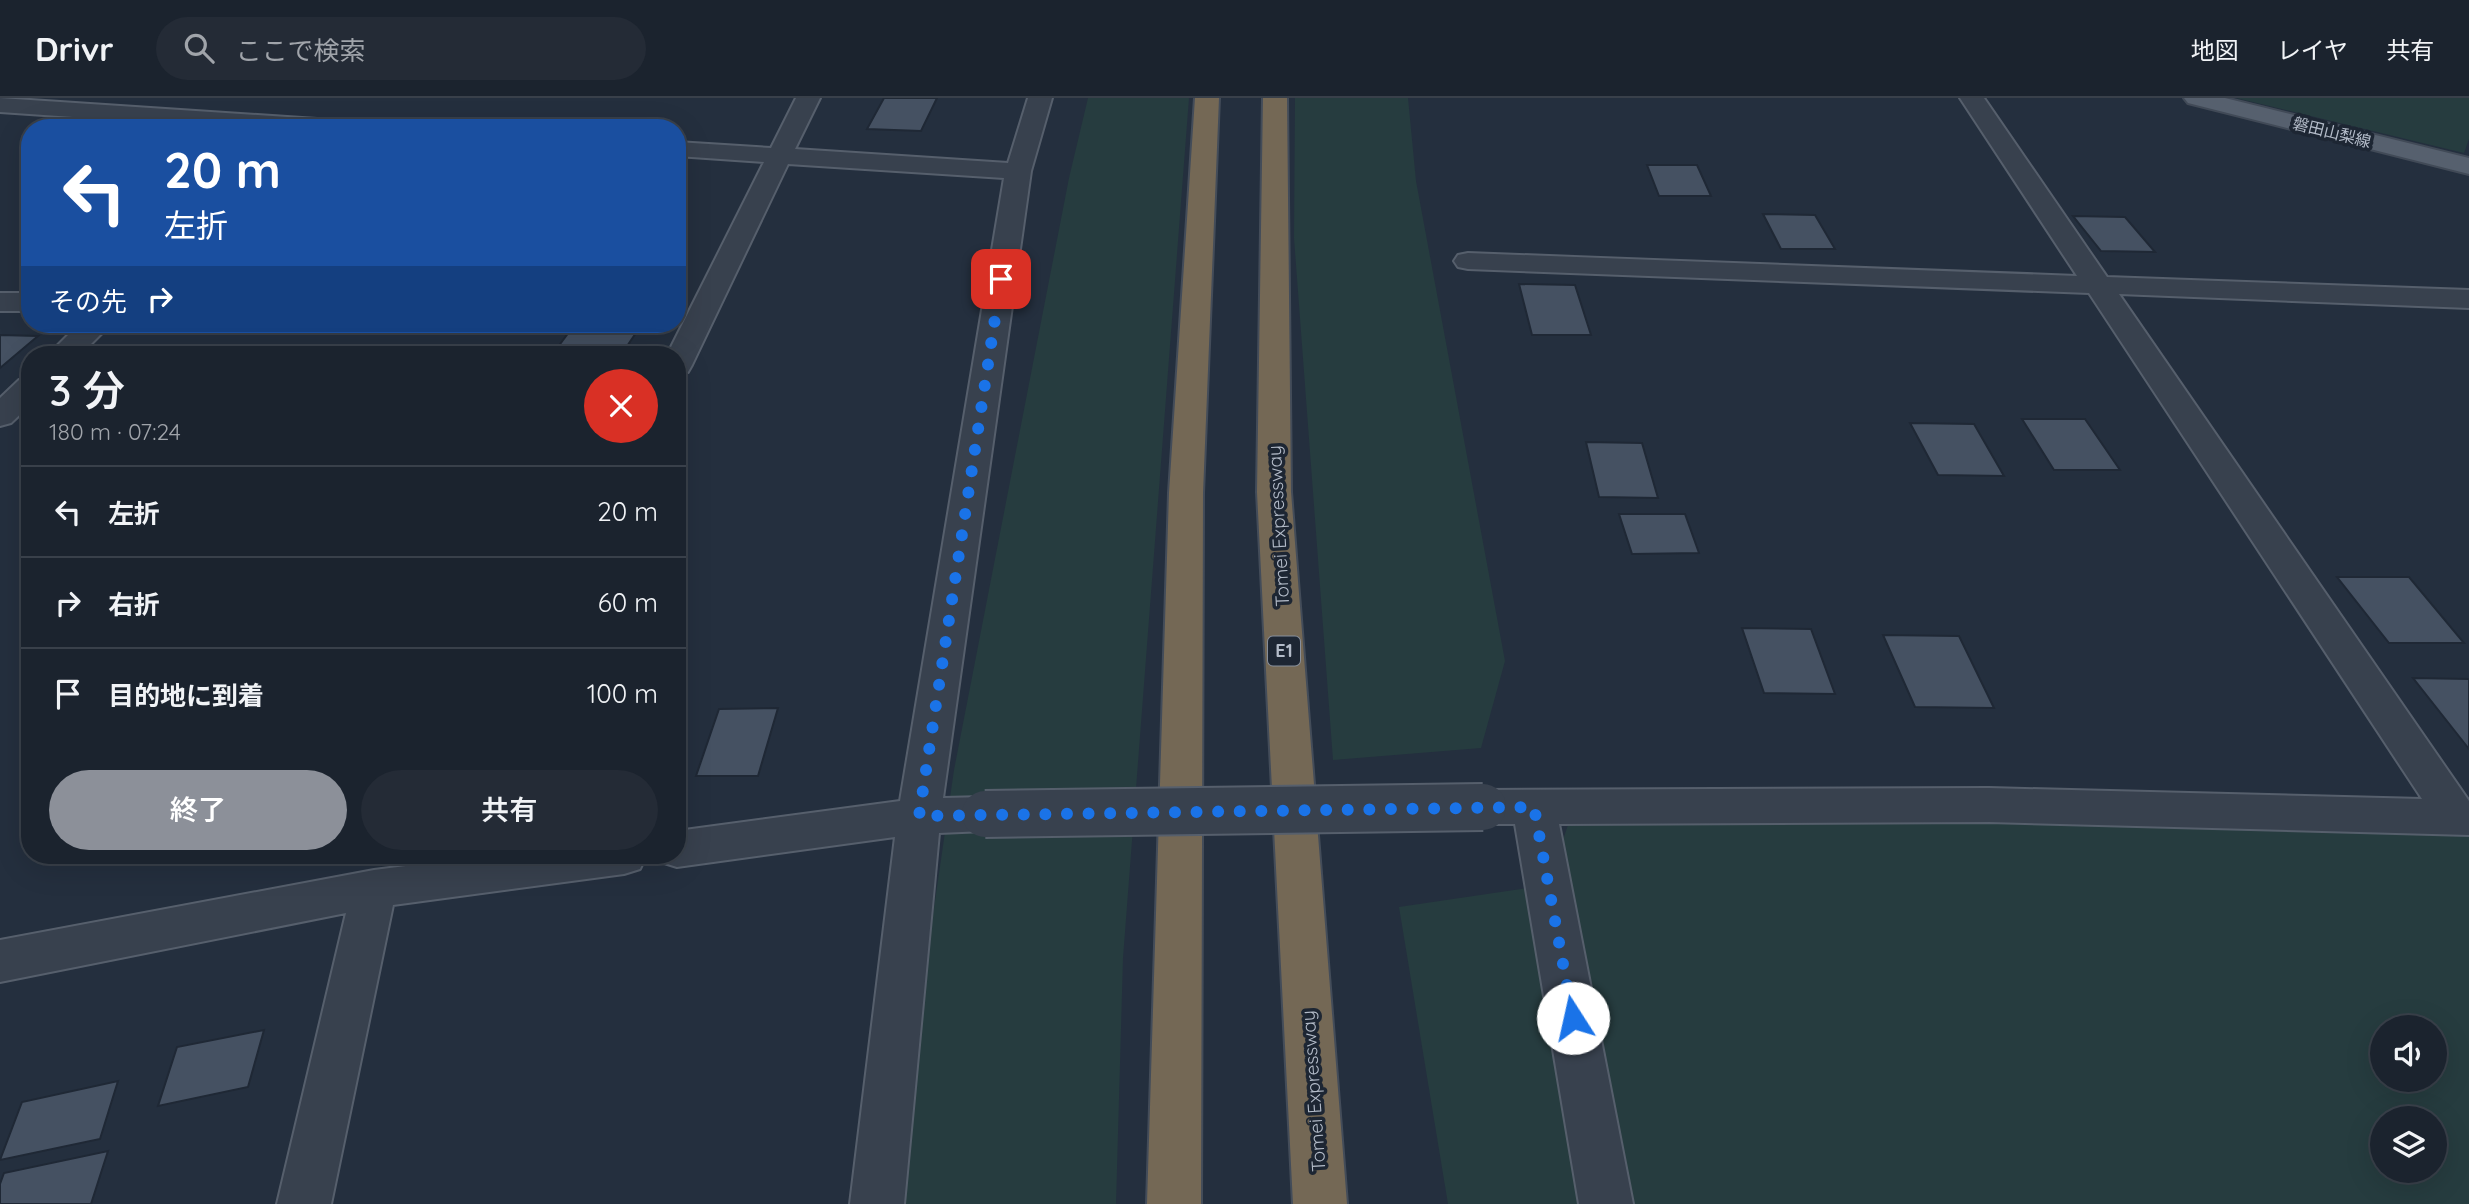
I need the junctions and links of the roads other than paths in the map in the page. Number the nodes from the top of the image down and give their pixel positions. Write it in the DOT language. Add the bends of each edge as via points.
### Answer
graph roads {
  1 [pos="807,98"];
  2 [pos="1040,98"];
  3 [pos="1207,98"];
  4 [pos="1275,98"];
  5 [pos="1972,98"];
  6 [pos="2196,98"];
  7 [pos="0,105"];
  8 [pos="322,107"];
  9 [pos="202,119"];
  10 [pos="310,119"];
  11 [pos="686,150"];
  12 [pos="780,156"];
  13 [pos="2469,166"];
  14 [pos="1018,171"];
  15 [pos="1468,261"];
  16 [pos="2099,286"];
  17 [pos="2469,299"];
  18 [pos="0,302"];
  19 [pos="21,302"];
  20 [pos="86,333"];
  21 [pos="73,346"];
  22 [pos="686,347"];
  23 [pos="21,396"];
  24 [pos="0,416"];
  25 [pos="1534,807"];
  26 [pos="919,816"];
  27 [pos="2463,818"];
  28 [pos="686,848"];
  29 [pos="504,864"];
  30 [pos="429,869"];
  31 [pos="374,889"];
  32 [pos="0,961"];
  33 [pos="304,1204"];
  34 [pos="877,1204"];
  35 [pos="1174,1204"];
  36 [pos="1320,1204"];
  37 [pos="1606,1204"];
  1 -- 12 [label="street"];
  2 -- 14 [label="street"];
  3 -- 35 [label="highway" via="1186,493"];
  4 -- 36 [label="highway, Tomei Expressway / E1" via="1274,492"];
  5 -- 16 [label="street"];
  6 -- 13 [label="main road, 磐田山梨線"];
  7 -- 9 [label="street"];
  8 -- 10 [label="street"];
  11 -- 12 [label="street"];
  12 -- 14 [label="street"];
  12 -- 22 [label="street"];
  14 -- 26 [label="street"];
  15 -- 16 [label="street"];
  16 -- 17 [label="street"];
  16 -- 27 [label="street"];
  18 -- 19 [label="street"];
  20 -- 21 [label="street"];
  23 -- 24 [label="street"];
  25 -- 26 [label="street, bridge"];
  25 -- 27 [label="street" via="1989,805"];
  25 -- 37 [label="street"];
  26 -- 28 [label="street"];
  26 -- 34 [label="street"];
  29 -- 30 [label="street"];
  30 -- 31 [label="street"];
  31 -- 32 [label="street"];
  31 -- 33 [label="street"];
}
